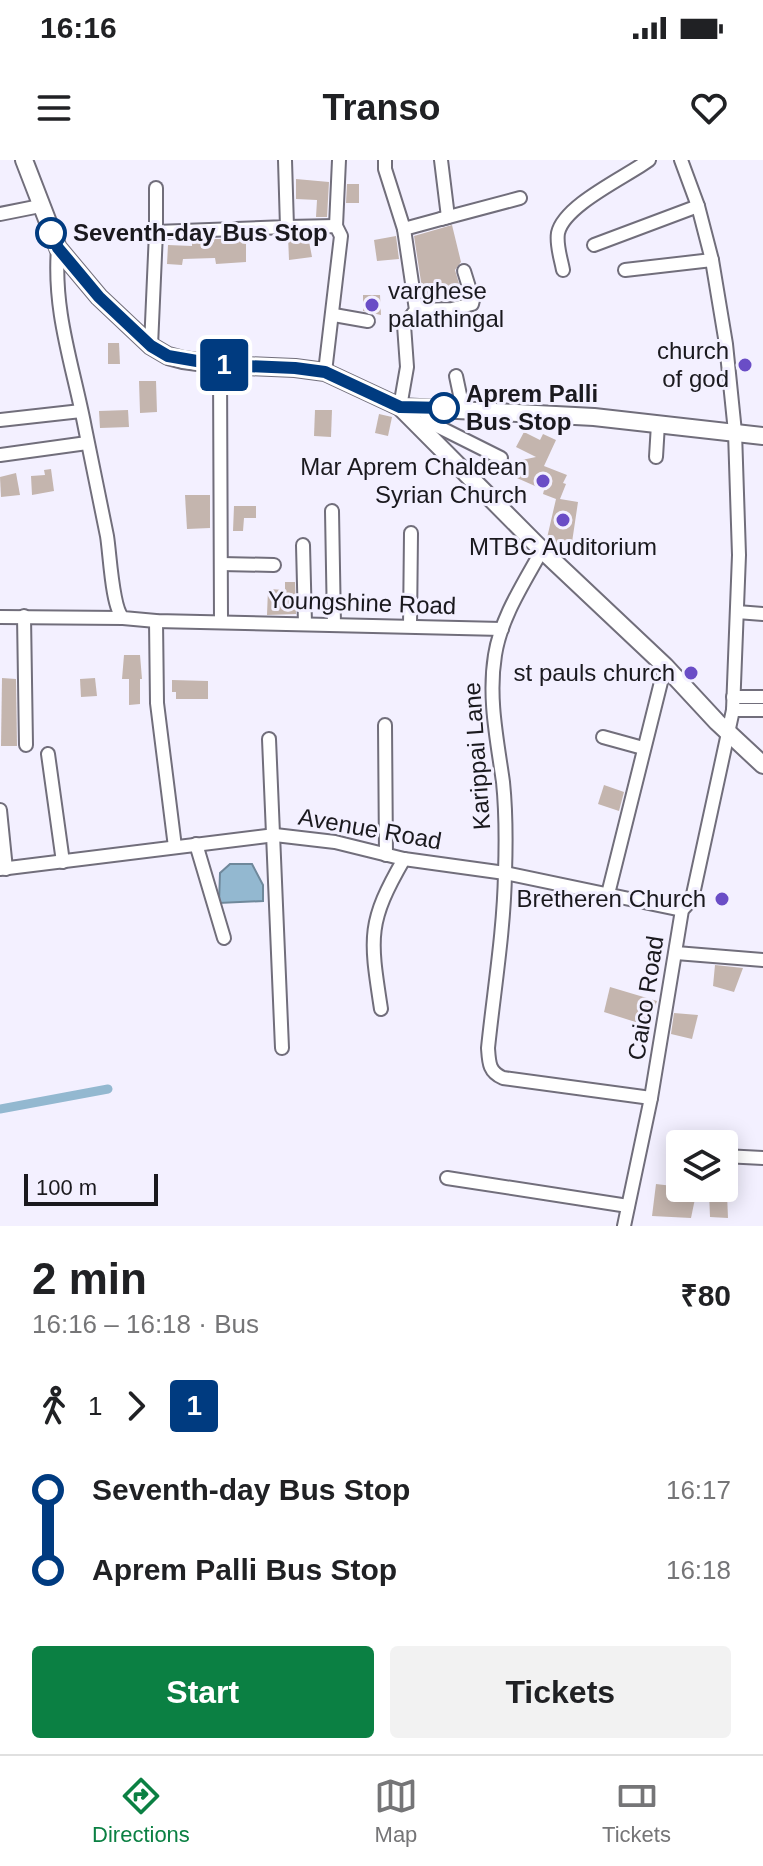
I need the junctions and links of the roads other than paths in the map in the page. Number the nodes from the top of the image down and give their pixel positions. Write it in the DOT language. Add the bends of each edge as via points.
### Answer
graph roads {
  1 [pos="24,160"];
  2 [pos="285,160"];
  3 [pos="339,160"];
  4 [pos="385,160"];
  5 [pos="441,160"];
  6 [pos="649,160"];
  7 [pos="681,160"];
  8 [pos="156,188"];
  9 [pos="520,198"];
  10 [pos="40,206"];
  11 [pos="698,206"];
  12 [pos="0,214"];
  13 [pos="440,219"];
  14 [pos="336,226"];
  15 [pos="287,227"];
  16 [pos="404,229"];
  17 [pos="156,232"];
  18 [pos="594,245"];
  19 [pos="58,248"];
  20 [pos="712,260"];
  21 [pos="563,270"];
  22 [pos="625,270"];
  23 [pos="464,271"];
  24 [pos="416,310"];
  25 [pos="334,315"];
  26 [pos="368,321"];
  27 [pos="151,346"];
  28 [pos="220,365"];
  29 [pos="325,372"];
  30 [pos="456,376"];
  31 [pos="400,407"];
  32 [pos="424,407"];
  33 [pos="463,409"];
  34 [pos="81,411"];
  35 [pos="0,420"];
  36 [pos="658,424"];
  37 [pos="735,432"];
  38 [pos="763,436"];
  39 [pos="87,443"];
  40 [pos="0,455"];
  41 [pos="656,457"];
  42 [pos="501,458"];
  43 [pos="332,511"];
  44 [pos="411,533"];
  45 [pos="303,545"];
  46 [pos="542,550"];
  47 [pos="221,564"];
  48 [pos="274,565"];
  49 [pos="737,612"];
  50 [pos="763,614"];
  51 [pos="24,616"];
  52 [pos="0,617"];
  53 [pos="123,618"];
  54 [pos="156,621"];
  55 [pos="221,621"];
  56 [pos="305,624"];
  57 [pos="334,625"];
  58 [pos="410,626"];
  59 [pos="502,629"];
  60 [pos="665,666"];
  61 [pos="763,697"];
  62 [pos="733,704"];
  63 [pos="763,710"];
  64 [pos="385,725"];
  65 [pos="728,734"];
  66 [pos="603,737"];
  67 [pos="269,739"];
  68 [pos="26,745"];
  69 [pos="643,748"];
  70 [pos="48,754"];
  71 [pos="763,765"];
  72 [pos="0,810"];
  73 [pos="275,835"];
  74 [pos="196,844"];
  75 [pos="175,847"];
  76 [pos="386,855"];
  77 [pos="404,859"];
  78 [pos="63,862"];
  79 [pos="3,869"];
  80 [pos="505,873"];
  81 [pos="608,894"];
  82 [pos="682,910"];
  83 [pos="224,938"];
  84 [pos="676,953"];
  85 [pos="763,960"];
  86 [pos="381,1009"];
  87 [pos="282,1048"];
  88 [pos="651,1098"];
  89 [pos="738,1157"];
  90 [pos="763,1158"];
  91 [pos="447,1178"];
  92 [pos="628,1206"];
  93 [pos="624,1226"];
  1 -- 10 [label="main road"];
  2 -- 15 [label="street"];
  3 -- 14 [label="street"];
  4 -- 16 [label="street"];
  5 -- 13 [label="street" via="448,217"];
  6 -- 21 [label="street" via="565,219 558,241"];
  7 -- 11 [label="street, Caico Road"];
  8 -- 17 [label="street"];
  9 -- 13 [label="street"];
  10 -- 12 [label="street"];
  10 -- 19 [label="main road"];
  11 -- 18 [label="street"];
  11 -- 20 [label="street, Caico Road"];
  13 -- 16 [label="street"];
  14 -- 15 [label="street"];
  14 -- 25 [label="street" via="341,236"];
  15 -- 17 [label="street"];
  16 -- 24 [label="street"];
  17 -- 27 [label="street"];
  19 -- 27 [label="main road"];
  19 -- 34 [label="street" via="60,321"];
  20 -- 22 [label="street"];
  20 -- 37 [label="street, Caico Road"];
  23 -- 24 [label="street" via="472,304"];
  24 -- 31 [label="street" via="404,325 407,367"];
  25 -- 26 [label="street"];
  25 -- 29 [label="street"];
  27 -- 28 [label="main road" via="168,356"];
  28 -- 29 [label="main road"];
  28 -- 47 [label="street"];
  29 -- 31 [label="main road"];
  30 -- 33 [label="street"];
  31 -- 32 [label="main road"];
  31 -- 46 [label="main road"];
  32 -- 33 [label="main road"];
  32 -- 42 [label="street" via="429,422"];
  33 -- 36 [label="main road"];
  34 -- 35 [label="street"];
  34 -- 39 [label="street"];
  36 -- 37 [label="main road"];
  36 -- 41 [label="street"];
  37 -- 38 [label="main road"];
  37 -- 49 [label="street, Caico Road"];
  39 -- 40 [label="street"];
  39 -- 53 [label="street" via="115,606"];
  43 -- 57 [label="street"];
  44 -- 58 [label="street"];
  45 -- 56 [label="street"];
  46 -- 59 [label="street, Karippai Lane"];
  46 -- 60 [label="main road"];
  47 -- 48 [label="street"];
  47 -- 55 [label="street"];
  49 -- 50 [label="street"];
  49 -- 62 [label="street, Caico Road"];
  51 -- 52 [label="street, Youngshine Road"];
  51 -- 53 [label="street, Youngshine Road"];
  51 -- 68 [label="street"];
  53 -- 54 [label="street, Youngshine Road"];
  54 -- 55 [label="street, Youngshine Road"];
  54 -- 75 [label="street" via="157,703"];
  55 -- 56 [label="street, Youngshine Road"];
  56 -- 57 [label="street, Youngshine Road"];
  57 -- 58 [label="street, Youngshine Road"];
  58 -- 59 [label="street, Youngshine Road"];
  59 -- 80 [label="street, Karippai Lane" via="492,708 503,787"];
  60 -- 65 [label="main road"];
  60 -- 69 [label="street"];
  61 -- 62 [label="street"];
  62 -- 63 [label="street"];
  62 -- 65 [label="street, Caico Road"];
  64 -- 76 [label="street"];
  65 -- 71 [label="main road"];
  65 -- 82 [label="street, Caico Road" via="692,899"];
  66 -- 69 [label="street"];
  67 -- 73 [label="street"];
  69 -- 81 [label="street"];
  70 -- 78 [label="street"];
  72 -- 79 [label="street"];
  73 -- 74 [label="street, Avenue Road"];
  73 -- 76 [label="street, Avenue Road"];
  73 -- 87 [label="street"];
  74 -- 75 [label="street, Avenue Road"];
  74 -- 83 [label="street"];
  75 -- 78 [label="street, Avenue Road"];
  76 -- 77 [label="street, Avenue Road"];
  77 -- 80 [label="street, Avenue Road"];
  77 -- 86 [label="street" via="383,895 373,930"];
  78 -- 79 [label="street, Avenue Road"];
  80 -- 81 [label="street, Avenue Road"];
  80 -- 88 [label="street, Karippai Lane" via="488,1048 494,1074"];
  81 -- 82 [label="street, Avenue Road"];
  82 -- 84 [label="street, Caico Road"];
  84 -- 85 [label="street"];
  84 -- 88 [label="street, Caico Road"];
  88 -- 92 [label="street, Caico Road"];
  89 -- 90 [label="street"];
  91 -- 92 [label="street"];
  92 -- 93 [label="street, Caico Road"];
}
